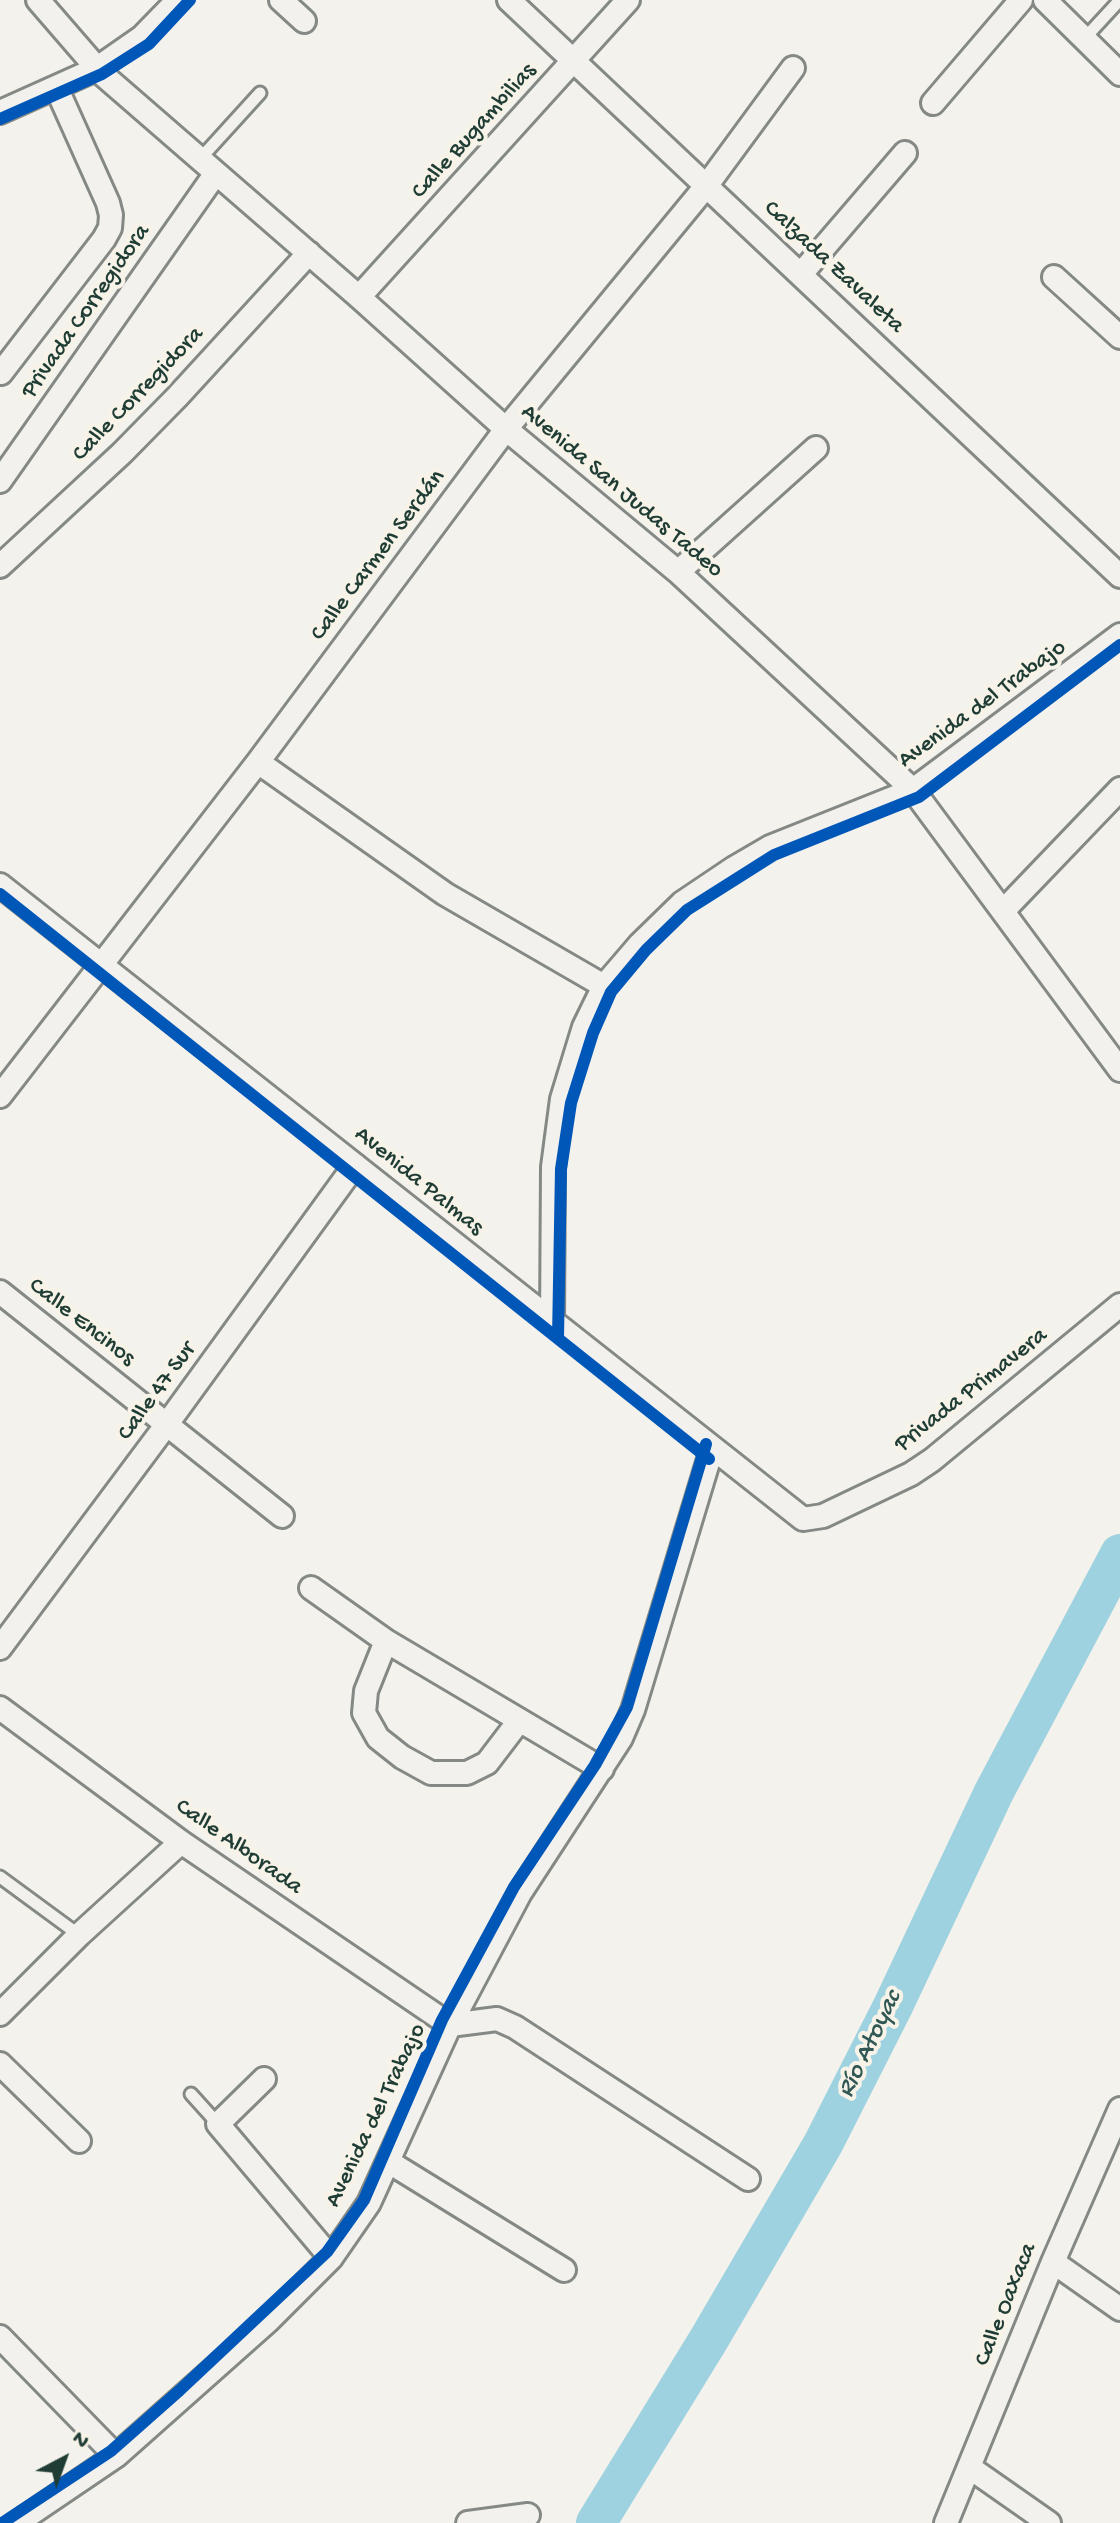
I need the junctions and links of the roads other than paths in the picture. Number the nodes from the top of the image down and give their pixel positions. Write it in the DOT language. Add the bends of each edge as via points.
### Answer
graph roads {
  1 [pos="38,0"];
  2 [pos="178,0"];
  3 [pos="281,0"];
  4 [pos="509,0"];
  5 [pos="628,0"];
  6 [pos="1021,0"];
  7 [pos="1045,0"];
  8 [pos="1120,0"];
  9 [pos="304,21"];
  10 [pos="1084,39"];
  11 [pos="575,60"];
  12 [pos="793,68"];
  13 [pos="96,69"];
  14 [pos="1120,74"];
  15 [pos="56,87"];
  16 [pos="260,93"];
  17 [pos="933,103"];
  18 [pos="0,112"];
  19 [pos="905,153"];
  20 [pos="208,166"];
  21 [pos="707,185"];
  22 [pos="309,253"];
  23 [pos="801,274"];
  24 [pos="1054,277"];
  25 [pos="359,297"];
  26 [pos="1120,337"];
  27 [pos="1,373"];
  28 [pos="506,429"];
  29 [pos="816,448"];
  30 [pos="0,481"];
  31 [pos="0,566"];
  32 [pos="678,572"];
  33 [pos="1120,576"];
  34 [pos="1120,635"];
  35 [pos="258,762"];
  36 [pos="1120,789"];
  37 [pos="913,790"];
  38 [pos="0,885"];
  39 [pos="1004,910"];
  40 [pos="102,964"];
  41 [pos="604,986"];
  42 [pos="1120,1070"];
  43 [pos="0,1096"];
  44 [pos="355,1165"];
  45 [pos="0,1292"];
  46 [pos="1120,1305"];
  47 [pos="552,1323"];
  48 [pos="167,1424"];
  49 [pos="712,1449"];
  50 [pos="282,1516"];
  51 [pos="803,1519"];
  52 [pos="311,1588"];
  53 [pos="386,1641"];
  54 [pos="0,1648"];
  55 [pos="0,1708"];
  56 [pos="519,1721"];
  57 [pos="602,1769"];
  58 [pos="181,1842"];
  59 [pos="0,1877"];
  60 [pos="79,1935"];
  61 [pos="0,2014"];
  62 [pos="450,2025"];
  63 [pos="0,2064"];
  64 [pos="264,2079"];
  65 [pos="191,2094"];
  66 [pos="1120,2109"];
  67 [pos="218,2124"];
  68 [pos="79,2141"];
  69 [pos="389,2162"];
  70 [pos="748,2179"];
  71 [pos="331,2258"];
  72 [pos="1053,2262"];
  73 [pos="564,2270"];
  74 [pos="1120,2309"];
  75 [pos="3,2346"];
  76 [pos="116,2456"];
  77 [pos="969,2467"];
  78 [pos="528,2515"];
  79 [pos="17,2523"];
  80 [pos="468,2523"];
  81 [pos="946,2523"];
  82 [pos="1049,2523"];
  1 -- 13 [label="street, Avenida San Judas Tadeo"];
  2 -- 13 [label="street" via="142,37"];
  3 -- 9 [label="street"];
  4 -- 11 [label="street, Calzada Zavaleta"];
  5 -- 11 [label="street, Calle Bugambilias"];
  6 -- 17 [label="street"];
  7 -- 10 [label="street"];
  8 -- 10 [label="lane"];
  10 -- 14 [label="street"];
  11 -- 21 [label="street, Calzada Zavaleta"];
  11 -- 25 [label="street, Calle Bugambilias"];
  12 -- 21 [label="street, Calle Carmen Serdán"];
  13 -- 15 [label="street"];
  13 -- 20 [label="street, Avenida San Judas Tadeo"];
  15 -- 18 [label="street"];
  15 -- 27 [label="street" via="108,203 110,228"];
  16 -- 20 [label="lane"];
  19 -- 23 [label="street"];
  20 -- 22 [label="street, Avenida San Judas Tadeo"];
  20 -- 30 [label="street, Privada Corregidora"];
  21 -- 23 [label="street, Calzada Zavaleta"];
  21 -- 28 [label="street, Calle Carmen Serdán"];
  22 -- 25 [label="street, Avenida San Judas Tadeo"];
  22 -- 31 [label="street, Calle Corregidora" via="166,408"];
  23 -- 33 [label="street, Calzada Zavaleta"];
  24 -- 26 [label="street"];
  25 -- 28 [label="street, Avenida San Judas Tadeo"];
  28 -- 32 [label="street, Avenida San Judas Tadeo"];
  28 -- 35 [label="street, Calle Carmen Serdán"];
  29 -- 32 [label="street"];
  32 -- 37 [label="street, Avenida San Judas Tadeo"];
  34 -- 37 [label="street, Avenida del Trabajo"];
  35 -- 40 [label="street, Calle Carmen Serdán"];
  35 -- 41 [label="street" via="445,894"];
  36 -- 39 [label="street"];
  37 -- 39 [label="street, Avenida San Judas Tadeo"];
  37 -- 41 [label="street, Avenida del Trabajo" via="770,847 734,868 682,903"];
  38 -- 40 [label="street, Avenida Palmas"];
  39 -- 42 [label="street, Avenida San Judas Tadeo"];
  40 -- 43 [label="street, Calle Carmen Serdán"];
  40 -- 44 [label="street, Avenida Palmas"];
  41 -- 47 [label="street, Avenida del Trabajo" via="584,1027 562,1099 553,1167"];
  44 -- 47 [label="street, Avenida Palmas"];
  44 -- 48 [label="street, Calle 47 Sur"];
  45 -- 48 [label="street, Calle Encinos"];
  46 -- 51 [label="street, Privada Primavera" via="932,1460 823,1516"];
  47 -- 49 [label="street, Avenida Palmas"];
  48 -- 50 [label="street, Calle Encinos"];
  48 -- 54 [label="street, Calle 47 Sur"];
  49 -- 51 [label="street, Avenida Palmas"];
  49 -- 57 [label="street, Avenida del Trabajo" via="633,1710"];
  52 -- 53 [label="street"];
  53 -- 56 [label="street"];
  53 -- 56 [label="street" via="366,1691 364,1713 378,1738 402,1757 431,1773 467,1773 487,1763"];
  55 -- 58 [label="street, Calle Alborada"];
  56 -- 57 [label="street"];
  57 -- 62 [label="street, Avenida del Trabajo" via="520,1893"];
  58 -- 60 [label="street"];
  58 -- 62 [label="street, Calle Alborada"];
  59 -- 60 [label="lane"];
  60 -- 61 [label="street"];
  62 -- 69 [label="street, Avenida del Trabajo"];
  62 -- 70 [label="street" via="497,2019 515,2027"];
  63 -- 68 [label="street"];
  64 -- 67 [label="street"];
  65 -- 67 [label="lane"];
  66 -- 72 [label="street, Calle Oaxaca"];
  67 -- 71 [label="street"];
  69 -- 71 [label="street, Avenida del Trabajo" via="369,2203"];
  69 -- 73 [label="street"];
  71 -- 76 [label="street, Avenida del Trabajo"];
  72 -- 74 [label="street"];
  72 -- 77 [label="street, Calle Oaxaca"];
  75 -- 76 [label="street"];
  76 -- 79 [label="street, Avenida del Trabajo"];
  77 -- 81 [label="street, Calle Oaxaca"];
  77 -- 82 [label="street"];
  78 -- 80 [label="street"];
}
